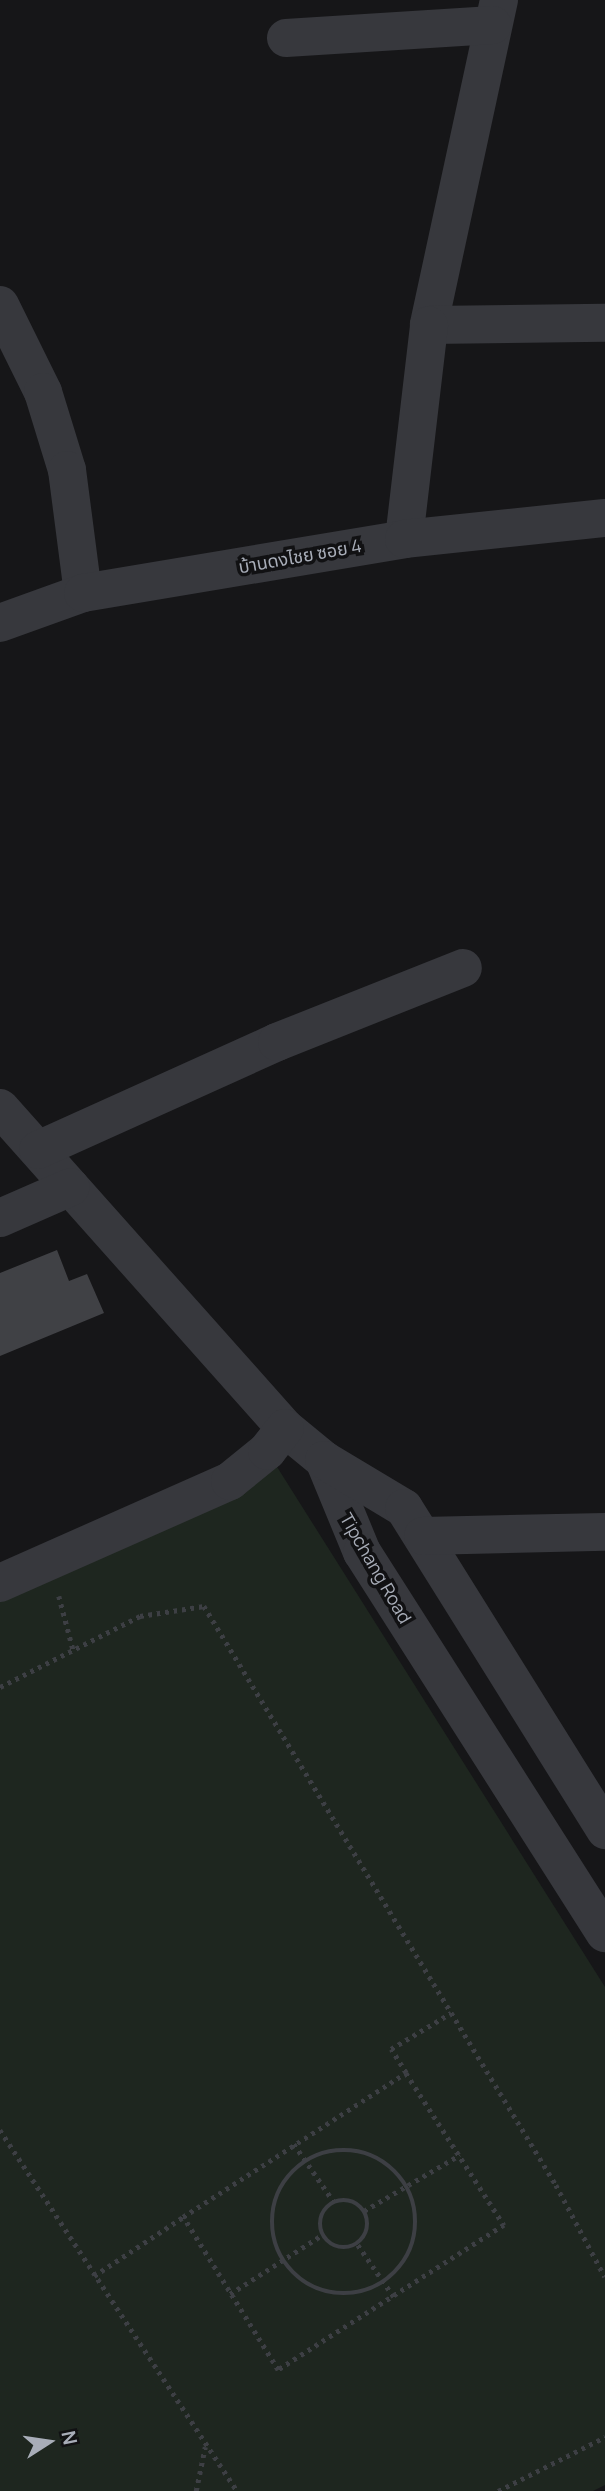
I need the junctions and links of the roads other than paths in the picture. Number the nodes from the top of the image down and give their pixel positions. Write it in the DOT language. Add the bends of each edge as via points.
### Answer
graph roads {
  1 [pos="496,12"];
  2 [pos="286,38"];
  3 [pos="0,305"];
  4 [pos="605,323"];
  5 [pos="429,325"];
  6 [pos="605,518"];
  7 [pos="404,539"];
  8 [pos="83,593"];
  9 [pos="0,623"];
  10 [pos="463,968"];
  11 [pos="0,1108"];
  12 [pos="38,1150"];
  13 [pos="71,1187"];
  14 [pos="0,1218"];
  15 [pos="285,1428"];
  16 [pos="324,1460"];
  17 [pos="605,1532"];
  18 [pos="423,1536"];
  19 [pos="0,1583"];
  20 [pos="605,1830"];
  21 [pos="605,1933"];
  1 -- 2 [label="street"];
  1 -- 5 [label="street"];
  3 -- 8 [label="street" via="43,393 67,470"];
  4 -- 5 [label="street"];
  5 -- 7 [label="street"];
  6 -- 7 [label="street, บ้านดงไชย ซอย 4"];
  7 -- 8 [label="street, บ้านดงไชย ซอย 4"];
  8 -- 9 [label="street, บ้านดงไชย ซอย 4"];
  10 -- 12 [label="street" via="277,1042"];
  11 -- 12 [label="street, Tipchang Road"];
  12 -- 13 [label="street, Tipchang Road"];
  13 -- 14 [label="street"];
  13 -- 15 [label="street, Tipchang Road"];
  15 -- 16 [label="street, Tipchang Road"];
  15 -- 19 [label="street" via="267,1451 230,1481"];
  16 -- 18 [label="street" via="404,1508"];
  16 -- 21 [label="street, Tipchang Road" via="362,1552"];
  17 -- 18 [label="street"];
  18 -- 20 [label="street"];
}
